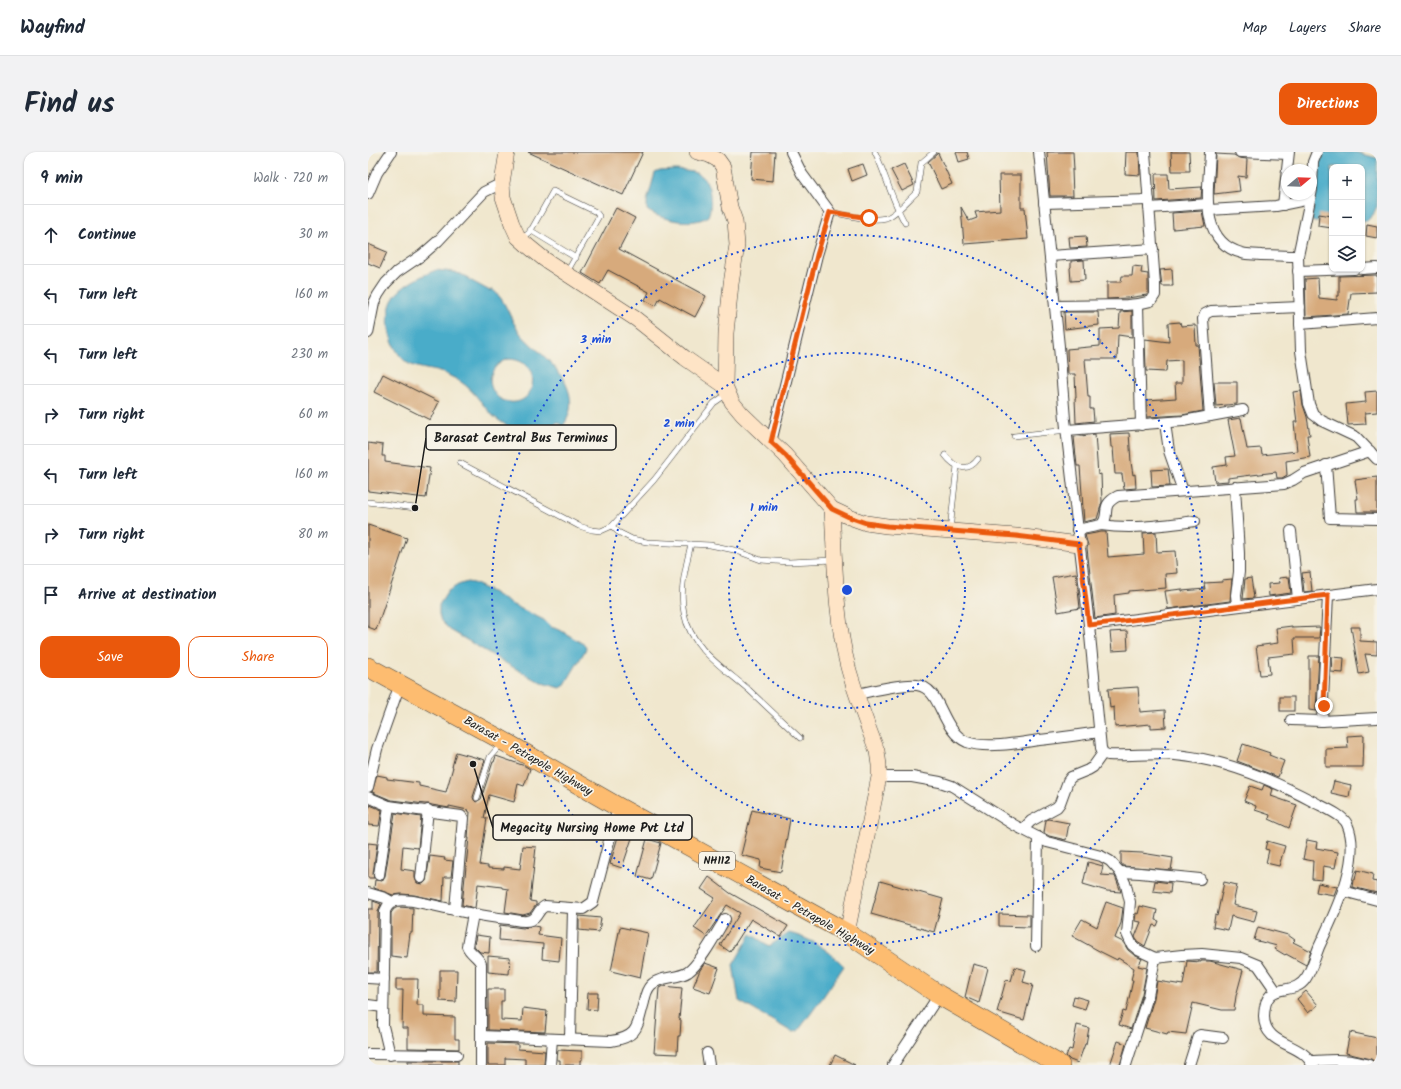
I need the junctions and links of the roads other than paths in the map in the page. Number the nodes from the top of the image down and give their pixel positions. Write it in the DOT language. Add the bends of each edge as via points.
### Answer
graph roads {
  1 [pos="391,152"];
  2 [pos="507,152"];
  3 [pos="697,152"];
  4 [pos="791,152"];
  5 [pos="875,152"];
  6 [pos="934,152"];
  7 [pos="1040,152"];
  8 [pos="1145,152"];
  9 [pos="1210,152"];
  10 [pos="1240,152"];
  11 [pos="1317,152"];
  12 [pos="1288,153"];
  13 [pos="720,156"];
  14 [pos="1313,164"];
  15 [pos="502,183"];
  16 [pos="368,194"];
  17 [pos="1306,200"];
  18 [pos="1310,200"];
  19 [pos="1044,203"];
  20 [pos="1149,204"];
  21 [pos="1283,206"];
  22 [pos="1209,207"];
  23 [pos="897,210"];
  24 [pos="830,212"];
  25 [pos="905,223"];
  26 [pos="526,235"];
  27 [pos="1152,249"];
  28 [pos="1050,256"];
  29 [pos="1298,256"];
  30 [pos="576,258"];
  31 [pos="1377,268"];
  32 [pos="1365,269"];
  33 [pos="1329,270"];
  34 [pos="1298,271"];
  35 [pos="566,273"];
  36 [pos="1138,304"];
  37 [pos="1055,306"];
  38 [pos="1300,308"];
  39 [pos="1377,318"];
  40 [pos="1300,324"];
  41 [pos="368,333"];
  42 [pos="727,390"];
  43 [pos="1243,410"];
  44 [pos="1210,416"];
  45 [pos="1165,423"];
  46 [pos="1141,425"];
  47 [pos="1067,430"];
  48 [pos="1014,436"];
  49 [pos="771,442"];
  50 [pos="945,455"];
  51 [pos="1373,455"];
  52 [pos="978,459"];
  53 [pos="460,463"];
  54 [pos="1326,465"];
  55 [pos="957,466"];
  56 [pos="1235,487"];
  57 [pos="1183,491"];
  58 [pos="368,502"];
  59 [pos="415,508"];
  60 [pos="832,509"];
  61 [pos="1377,519"];
  62 [pos="1195,522"];
  63 [pos="1101,525"];
  64 [pos="612,526"];
  65 [pos="950,531"];
  66 [pos="1291,531"];
  67 [pos="1078,537"];
  68 [pos="691,544"];
  69 [pos="835,560"];
  70 [pos="1377,589"];
  71 [pos="1328,595"];
  72 [pos="1298,599"];
  73 [pos="1237,606"];
  74 [pos="1089,625"];
  75 [pos="368,667"];
  76 [pos="400,684"];
  77 [pos="857,694"];
  78 [pos="1377,718"];
  79 [pos="1291,720"];
  80 [pos="1322,721"];
  81 [pos="1099,732"];
  82 [pos="800,738"];
  83 [pos="504,741"];
  84 [pos="1103,753"];
  85 [pos="878,778"];
  86 [pos="368,786"];
  87 [pos="368,797"];
  88 [pos="477,798"];
  89 [pos="389,806"];
  90 [pos="618,807"];
  91 [pos="428,810"];
  92 [pos="1023,829"];
  93 [pos="1038,837"];
  94 [pos="1120,872"];
  95 [pos="379,875"];
  96 [pos="421,878"];
  97 [pos="1200,879"];
  98 [pos="1343,891"];
  99 [pos="368,893"];
  100 [pos="1377,900"];
  101 [pos="392,902"];
  102 [pos="455,909"];
  103 [pos="573,909"];
  104 [pos="474,914"];
  105 [pos="725,919"];
  106 [pos="847,933"];
  107 [pos="1036,946"];
  108 [pos="1155,958"];
  109 [pos="368,978"];
  110 [pos="384,979"];
  111 [pos="1276,991"];
  112 [pos="940,995"];
  113 [pos="368,1005"];
  114 [pos="383,1007"];
  115 [pos="481,1036"];
  116 [pos="1223,1038"];
  117 [pos="552,1039"];
  118 [pos="570,1039"];
  119 [pos="707,1053"];
  120 [pos="368,1054"];
  121 [pos="390,1055"];
  122 [pos="457,1055"];
  123 [pos="1311,1063"];
  124 [pos="481,1065"];
  125 [pos="550,1065"];
  126 [pos="708,1065"];
  127 [pos="892,1065"];
  128 [pos="1058,1065"];
  129 [pos="1126,1065"];
  130 [pos="1189,1065"];
  131 [pos="1369,1065"];
  1 -- 16 [label="street" via="377,173"];
  2 -- 15 [label="street"];
  3 -- 13 [label="street"];
  4 -- 24 [label="street" via="802,174"];
  5 -- 23 [label="lane" via="886,175"];
  6 -- 23 [label="lane" via="921,163 917,192"];
  7 -- 19 [label="street"];
  8 -- 20 [label="street"];
  9 -- 22 [label="street" via="1207,189"];
  10 -- 12 [label="street"];
  11 -- 14 [label="street"];
  12 -- 21 [label="street"];
  13 -- 42 [label="street" via="735,221 737,245 728,310"];
  15 -- 26 [label="street" via="512,224"];
  15 -- 41 [label="street" via="484,192 438,241 386,283 374,303"];
  17 -- 21 [label="street"];
  18 -- 29 [label="street"];
  19 -- 20 [label="street"];
  19 -- 28 [label="street"];
  20 -- 22 [label="street"];
  20 -- 27 [label="street"];
  21 -- 22 [label="street"];
  22 -- 29 [label="street" via="1213,230 1221,243 1231,250 1243,254"];
  23 -- 24 [label="lane" via="886,218"];
  23 -- 25 [label="lane"];
  24 -- 49 [label="street"];
  26 -- 30 [label="lane"];
  26 -- 30 [label="lane" via="553,191 596,212 599,216"];
  26 -- 35 [label="street" via="544,259"];
  27 -- 28 [label="street"];
  27 -- 36 [label="street" via="1155,295 1151,301"];
  28 -- 37 [label="street"];
  29 -- 34 [label="street"];
  30 -- 35 [label="lane"];
  31 -- 32 [label="street"];
  33 -- 34 [label="street"];
  34 -- 38 [label="street"];
  35 -- 42 [label="street" via="636,320"];
  36 -- 37 [label="street"];
  36 -- 46 [label="street"];
  37 -- 47 [label="street"];
  38 -- 40 [label="street"];
  38 -- 44 [label="street" via="1211,311 1205,314 1203,319"];
  39 -- 40 [label="street"];
  40 -- 51 [label="street" via="1306,389 1313,414 1356,437"];
  42 -- 49 [label="street" via="732,402 742,414"];
  42 -- 64 [label="lane" via="654,480"];
  43 -- 44 [label="street"];
  44 -- 45 [label="street"];
  45 -- 46 [label="street"];
  45 -- 57 [label="street" via="1169,451"];
  46 -- 47 [label="street"];
  47 -- 48 [label="lane"];
  47 -- 67 [label="street"];
  49 -- 60 [label="street"];
  50 -- 55 [label="lane"];
  51 -- 54 [label="street"];
  52 -- 55 [label="lane" via="970,466"];
  53 -- 64 [label="lane" via="579,526 601,531"];
  54 -- 56 [label="street" via="1284,484"];
  54 -- 61 [label="street" via="1330,518"];
  55 -- 65 [label="lane"];
  56 -- 57 [label="street"];
  56 -- 73 [label="street" via="1239,553"];
  57 -- 63 [label="street" via="1118,496 1107,504 1104,523"];
  58 -- 59 [label="lane"];
  60 -- 65 [label="street" via="866,523"];
  60 -- 69 [label="street"];
  62 -- 63 [label="street" via="1116,528"];
  63 -- 67 [label="street"];
  64 -- 68 [label="lane" via="632,539"];
  65 -- 67 [label="street"];
  66 -- 72 [label="street"];
  67 -- 74 [label="street"];
  68 -- 69 [label="lane" via="723,547 773,562"];
  68 -- 82 [label="lane" via="683,596 684,612 694,638 721,668 750,691"];
  69 -- 77 [label="street" via="842,639"];
  70 -- 71 [label="street"];
  71 -- 72 [label="street"];
  71 -- 80 [label="street"];
  72 -- 73 [label="street"];
  73 -- 74 [label="street"];
  74 -- 81 [label="street"];
  75 -- 76 [label="highway, Barasat - Petrapole Highway / NH112"];
  76 -- 83 [label="highway, Barasat - Petrapole Highway / NH112"];
  76 -- 86 [label="street" via="377,749"];
  77 -- 81 [label="street" via="903,686 924,687 938,703 950,729 959,738 968,742 990,745"];
  77 -- 85 [label="street" via="877,752 880,765"];
  78 -- 80 [label="street"];
  79 -- 80 [label="street"];
  81 -- 84 [label="street"];
  83 -- 88 [label="lane" via="490,757"];
  83 -- 90 [label="highway, Barasat - Petrapole Highway / NH112"];
  84 -- 92 [label="street" via="1093,767 1071,777 1057,806 1031,821"];
  84 -- 98 [label="street" via="1115,756 1175,755 1210,760 1251,773 1334,813 1346,822 1350,834 1352,856"];
  85 -- 92 [label="street" via="912,777 952,786"];
  85 -- 106 [label="street"];
  87 -- 89 [label="street"];
  89 -- 91 [label="street"];
  89 -- 95 [label="street"];
  90 -- 103 [label="street" via="593,902 583,909"];
  90 -- 106 [label="highway, Barasat - Petrapole Highway / NH112"];
  91 -- 96 [label="street"];
  91 -- 102 [label="street" via="463,818"];
  92 -- 93 [label="street"];
  93 -- 94 [label="street" via="1101,856"];
  93 -- 107 [label="street"];
  94 -- 97 [label="street"];
  94 -- 108 [label="street" via="1130,902 1128,939 1138,950"];
  98 -- 100 [label="street"];
  98 -- 111 [label="street" via="1306,978 1295,988"];
  99 -- 101 [label="street"];
  101 -- 102 [label="street" via="413,901"];
  101 -- 110 [label="street" via="387,905 385,911"];
  102 -- 104 [label="street"];
  103 -- 104 [label="street" via="545,906 540,908 536,918 523,921"];
  103 -- 118 [label="street"];
  104 -- 115 [label="street" via="467,946 481,964"];
  105 -- 118 [label="street" via="690,971 652,984 632,1034 623,1040 611,1041"];
  106 -- 112 [label="highway, Barasat - Petrapole Highway / NH112"];
  108 -- 111 [label="street" via="1202,954 1240,958 1258,965"];
  108 -- 129 [label="street" via="1148,996"];
  109 -- 110 [label="street"];
  110 -- 114 [label="street"];
  111 -- 123 [label="street" via="1267,999 1265,1026 1275,1038 1304,1054"];
  112 -- 127 [label="street"];
  112 -- 128 [label="highway, Barasat - Petrapole Highway / NH112"];
  113 -- 114 [label="street"];
  114 -- 121 [label="street" via="383,1026"];
  115 -- 117 [label="street"];
  115 -- 124 [label="street"];
  116 -- 130 [label="street" via="1198,1036"];
  117 -- 118 [label="street"];
  117 -- 125 [label="street"];
  119 -- 126 [label="street"];
  120 -- 121 [label="street"];
  121 -- 122 [label="street"];
  123 -- 131 [label="street" via="1342,1059"];
}
